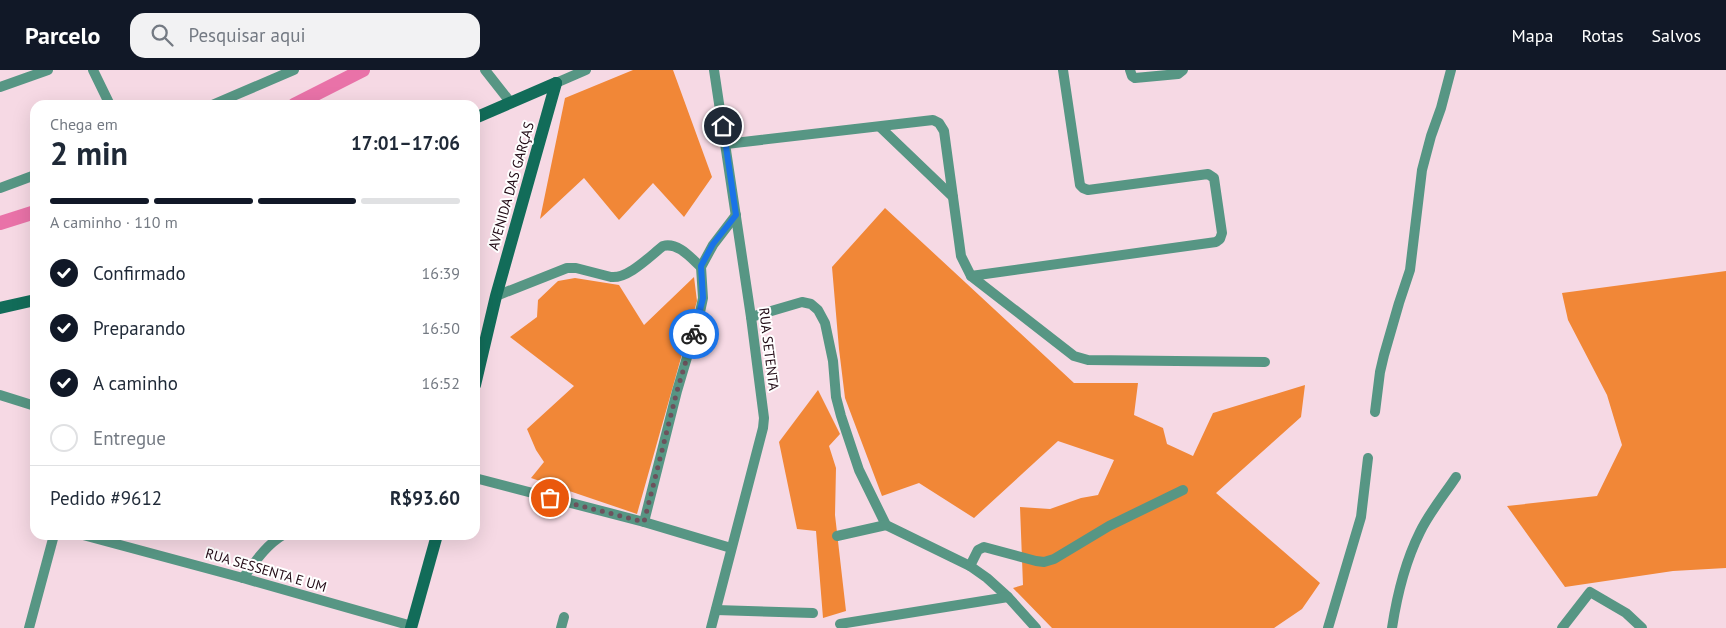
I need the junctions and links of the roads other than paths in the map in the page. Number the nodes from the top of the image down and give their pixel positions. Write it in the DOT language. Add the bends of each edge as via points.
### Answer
graph roads {
  1 [pos="48,70"];
  2 [pos="93,70"];
  3 [pos="294,70"];
  4 [pos="485,70"];
  5 [pos="586,70"];
  6 [pos="714,70"];
  7 [pos="1062,70"];
  8 [pos="1130,70"];
  9 [pos="1183,70"];
  10 [pos="1451,70"];
  11 [pos="556,83"];
  12 [pos="0,87"];
  13 [pos="108,100"];
  14 [pos="224,100"];
  15 [pos="511,103"];
  16 [pos="480,116"];
  17 [pos="880,127"];
  18 [pos="726,144"];
  19 [pos="30,177"];
  20 [pos="0,188"];
  21 [pos="953,197"];
  22 [pos="736,215"];
  23 [pos="701,266"];
  24 [pos="971,276"];
  25 [pos="496,296"];
  26 [pos="30,301"];
  27 [pos="0,308"];
  28 [pos="752,317"];
  29 [pos="1265,362"];
  30 [pos="480,364"];
  31 [pos="0,395"];
  32 [pos="30,404"];
  33 [pos="1376,412"];
  34 [pos="1368,458"];
  35 [pos="1456,477"];
  36 [pos="480,479"];
  37 [pos="1183,490"];
  38 [pos="644,522"];
  39 [pos="886,525"];
  40 [pos="837,536"];
  41 [pos="53,540"];
  42 [pos="102,540"];
  43 [pos="277,540"];
  44 [pos="436,540"];
  45 [pos="732,548"];
  46 [pos="970,566"];
  47 [pos="243,578"];
  48 [pos="1008,597"];
  49 [pos="716,610"];
  50 [pos="812,613"];
  51 [pos="840,624"];
  52 [pos="412,627"];
  53 [pos="29,628"];
  54 [pos="711,628"];
  55 [pos="1036,628"];
  56 [pos="1328,628"];
  57 [pos="1392,628"];
  58 [pos="1562,628"];
  59 [pos="1642,628"];
  1 -- 12 [label="street"];
  2 -- 13 [label="street"];
  3 -- 14 [label="street"];
  4 -- 15 [label="street"];
  5 -- 11 [label="street"];
  6 -- 18 [label="street, RUA SETENTA"];
  7 -- 24 [label="street" via="1082,188 1088,190 1208,174 1214,178 1222,233 1220,239"];
  8 -- 9 [label="street" via="1134,78 1178,74"];
  10 -- 33 [label="street" via="1422,170 1412,264 1384,355"];
  11 -- 15 [label="main road"];
  11 -- 25 [label="main road, AVENIDA DAS GARÇAS"];
  15 -- 16 [label="main road"];
  17 -- 18 [label="street"];
  17 -- 21 [label="street"];
  17 -- 21 [label="street" via="933,120 939,123 944,131"];
  18 -- 22 [label="street, RUA SETENTA"];
  19 -- 20 [label="street"];
  21 -- 24 [label="street" via="961,256"];
  22 -- 23 [label="street" via="713,244"];
  22 -- 28 [label="street, RUA SETENTA"];
  23 -- 25 [label="street" via="669,244 626,275 611,277 567,268"];
  23 -- 38 [label="street" via="703,298 699,317"];
  24 -- 29 [label="street" via="1074,356 1088,360"];
  25 -- 30 [label="main road, AVENIDA DAS GARÇAS"];
  26 -- 27 [label="main road"];
  28 -- 39 [label="street" via="802,302 818,310 825,323 833,361 840,416 859,470"];
  28 -- 45 [label="street, RUA SETENTA" via="763,428"];
  31 -- 32 [label="street"];
  34 -- 56 [label="street" via="1361,517"];
  35 -- 57 [label="street" via="1414,544 1397,594"];
  36 -- 38 [label="street"];
  37 -- 46 [label="street" via="1109,526 1054,559 1036,561 984,547 978,550"];
  38 -- 45 [label="street"];
  39 -- 40 [label="street"];
  39 -- 46 [label="street"];
  41 -- 53 [label="street"];
  42 -- 47 [label="street, RUA SESSENTA E UM"];
  43 -- 47 [label="street" via="260,555"];
  44 -- 52 [label="main road"];
  45 -- 49 [label="street, RUA SETENTA"];
  46 -- 48 [label="street"];
  47 -- 52 [label="street, RUA SESSENTA E UM"];
  48 -- 51 [label="street"];
  48 -- 55 [label="street"];
  49 -- 50 [label="street"];
  49 -- 54 [label="street, RUA SETENTA"];
  58 -- 59 [label="street" via="1590,592 1626,613"];
}
